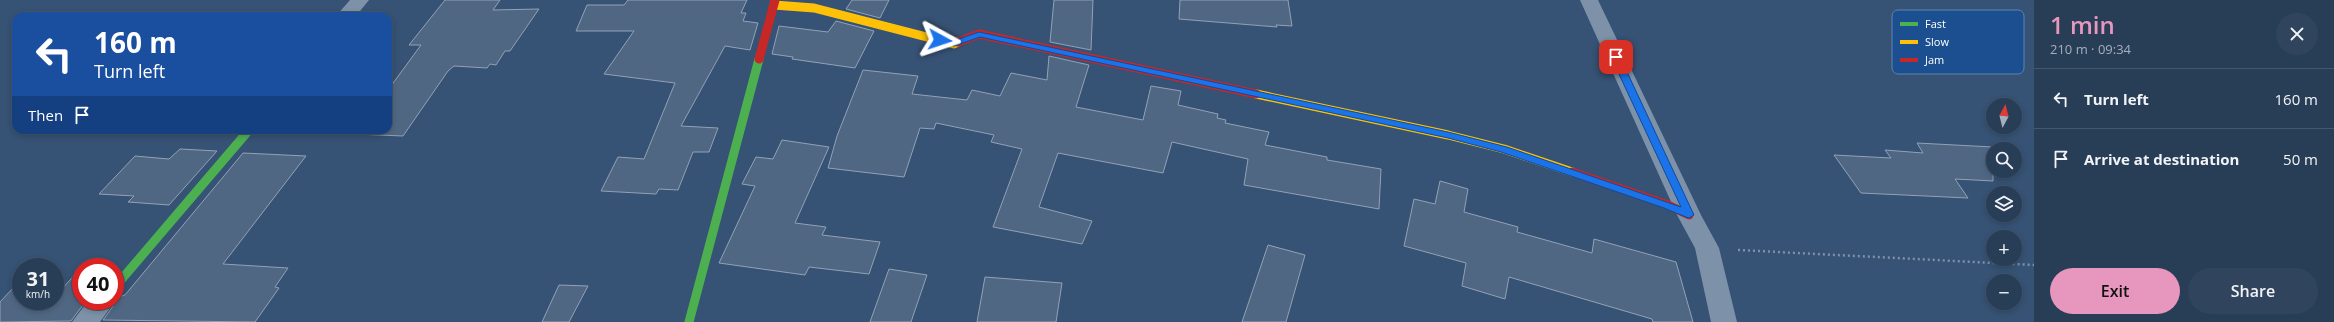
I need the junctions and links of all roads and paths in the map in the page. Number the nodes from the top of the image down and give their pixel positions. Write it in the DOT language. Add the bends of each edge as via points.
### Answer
graph roads {
  1 [pos="360,0"];
  2 [pos="1589,0"];
  3 [pos="774,3"];
  4 [pos="350,12"];
  5 [pos="247,134"];
  6 [pos="1689,215"];
  7 [pos="1707,248"];
  8 [pos="2034,264"];
  9 [pos="124,277"];
  10 [pos="95,310"];
  11 [pos="85,322"];
  12 [pos="689,322"];
  13 [pos="1724,322"];
  1 -- 4 [label="street"];
  2 -- 6 [label="street"];
  3 -- 6 [label="street" via="814,8 954,44 979,34 1448,135 1504,149 1668,205"];
  3 -- 12 [label="street"];
  5 -- 9 [label="street"];
  6 -- 7 [label="street"];
  7 -- 8 [label="path"];
  7 -- 13 [label="street"];
  10 -- 11 [label="street"];
}
